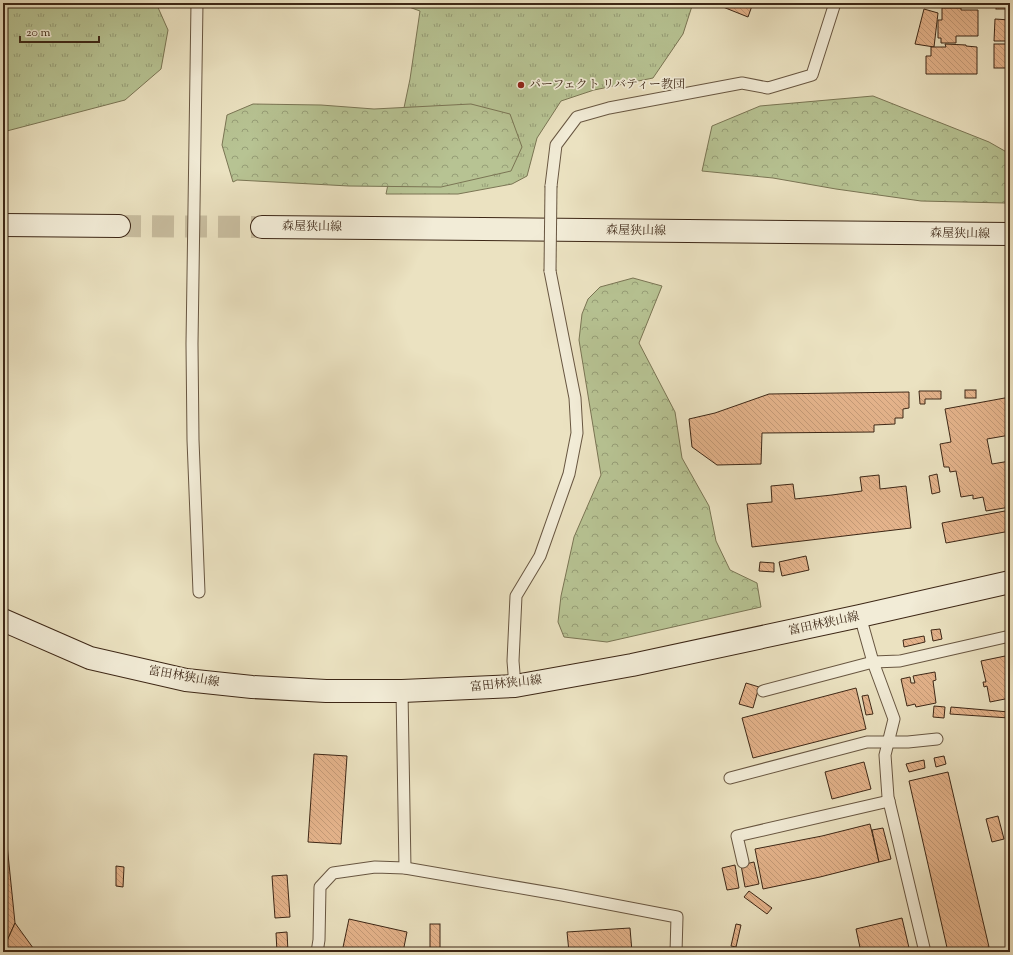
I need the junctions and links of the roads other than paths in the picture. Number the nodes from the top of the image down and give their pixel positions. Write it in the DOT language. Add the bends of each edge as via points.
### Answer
graph roads {
  1 [pos="197,3"];
  2 [pos="835,3"];
  3 [pos="3,225"];
  4 [pos="118,226"];
  5 [pos="262,227"];
  6 [pos="1010,234"];
  7 [pos="1010,582"];
  8 [pos="199,592"];
  9 [pos="860,616"];
  10 [pos="3,620"];
  11 [pos="1010,636"];
  12 [pos="873,662"];
  13 [pos="515,686"];
  14 [pos="402,691"];
  15 [pos="763,691"];
  16 [pos="937,739"];
  17 [pos="888,742"];
  18 [pos="730,778"];
  19 [pos="888,801"];
  20 [pos="743,862"];
  21 [pos="405,868"];
  22 [pos="317,952"];
  23 [pos="676,952"];
  24 [pos="925,952"];
  1 -- 8 [label="lane" via="192,344"];
  2 -- 13 [label="lane, bridge" via="812,75 768,88 742,83 609,108 577,117 556,145 550,186 550,271 575,398 577,433 569,474 540,556 516,596 513,661"];
  3 -- 4 [label="main road"];
  5 -- 6 [label="main road, 森屋狭山線"];
  7 -- 9 [label="main road, 富田林狭山線"];
  9 -- 12 [label="lane"];
  9 -- 13 [label="main road, 富田林狭山線" via="632,665"];
  10 -- 14 [label="main road, 富田林狭山線" via="90,658 186,680 326,691"];
  11 -- 12 [label="lane" via="900,661"];
  12 -- 15 [label="lane"];
  12 -- 17 [label="lane" via="894,719"];
  13 -- 14 [label="main road, 富田林狭山線"];
  14 -- 21 [label="lane"];
  16 -- 17 [label="lane"];
  17 -- 18 [label="lane" via="867,742"];
  17 -- 19 [label="lane" via="885,755"];
  19 -- 20 [label="lane" via="737,836"];
  19 -- 24 [label="lane"];
  21 -- 22 [label="lane" via="375,867 332,873 320,888"];
  21 -- 23 [label="lane" via="677,917"];
}
